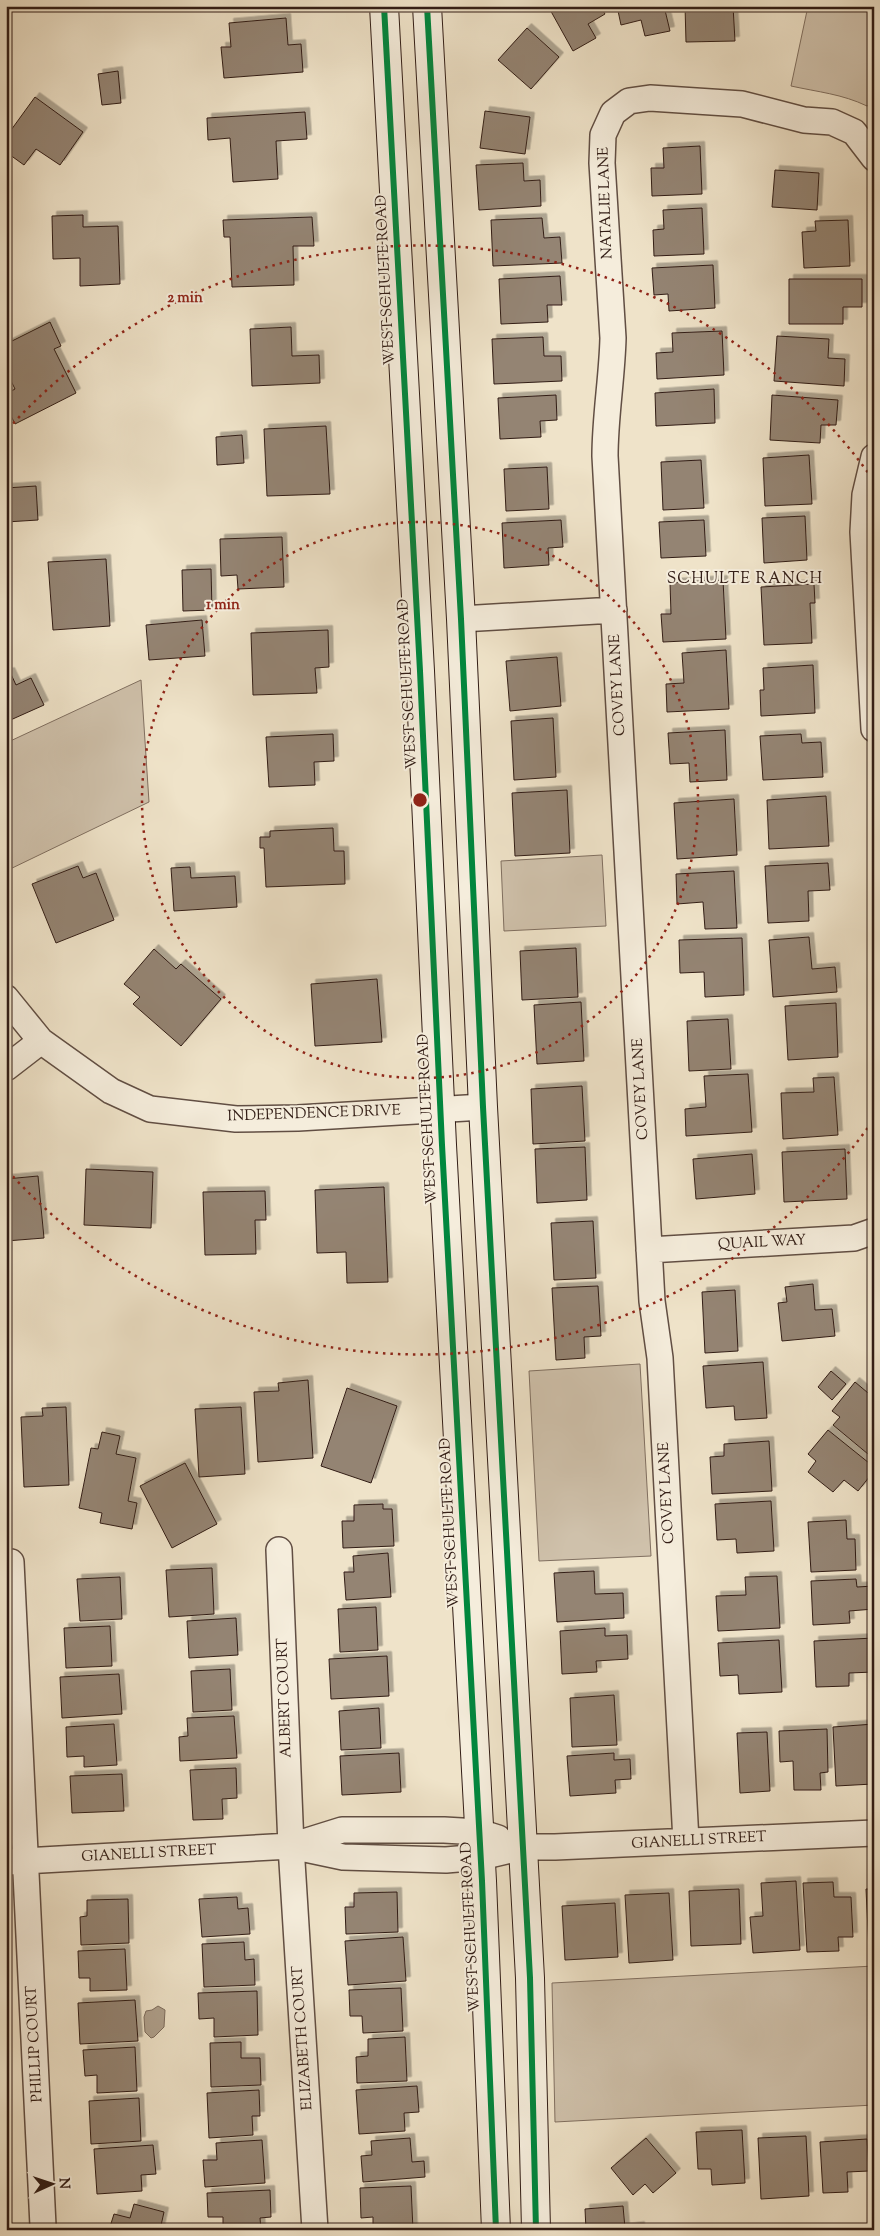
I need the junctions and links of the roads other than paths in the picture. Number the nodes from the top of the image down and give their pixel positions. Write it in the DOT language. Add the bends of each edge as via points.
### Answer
graph roads {
  1 [pos="384,6"];
  2 [pos="427,6"];
  3 [pos="874,158"];
  4 [pos="613,338"];
  5 [pos="874,458"];
  6 [pos="870,597"];
  7 [pos="614,610"];
  8 [pos="461,619"];
  9 [pos="874,729"];
  10 [pos="6,998"];
  11 [pos="41,1041"];
  12 [pos="6,1068"];
  13 [pos="483,1107"];
  14 [pos="440,1109"];
  15 [pos="874,1231"];
  16 [pos="649,1250"];
  17 [pos="279,1550"];
  18 [pos="11,1562"];
  19 [pos="874,1832"];
  20 [pos="686,1841"];
  21 [pos="480,1845"];
  22 [pos="291,1846"];
  23 [pos="523,1847"];
  24 [pos="16,1862"];
  25 [pos="43,2226"];
  26 [pos="315,2230"];
  27 [pos="496,2230"];
  28 [pos="536,2230"];
  1 -- 14 [label="main road, WEST SCHULTE ROAD"];
  2 -- 8 [label="main road"];
  3 -- 4 [label="street, NATALIE LANE" via="854,132 832,122 804,120 742,104 710,100 650,98 629,101 613,113 603,135"];
  4 -- 7 [label="street, COVEY LANE" via="605,456"];
  5 -- 6 [label="street" via="865,495 863,532"];
  6 -- 9 [label="street"];
  7 -- 8 [label="street"];
  7 -- 16 [label="street, COVEY LANE"];
  8 -- 13 [label="main road"];
  10 -- 11 [label="street, INDEPENDENCE DRIVE"];
  11 -- 12 [label="street"];
  11 -- 14 [label="street, INDEPENDENCE DRIVE" via="111,1091 150,1109 236,1119"];
  13 -- 14 [label="street, INDEPENDENCE DRIVE"];
  13 -- 23 [label="main road"];
  14 -- 21 [label="main road, WEST SCHULTE ROAD"];
  15 -- 16 [label="street, QUAIL WAY" via="854,1238"];
  16 -- 20 [label="street, COVEY LANE" via="660,1358"];
  17 -- 22 [label="street, ALBERT COURT"];
  18 -- 24 [label="street, PHILLIP COURT"];
  19 -- 20 [label="street, GIANELLI STREET"];
  20 -- 23 [label="street, GIANELLI STREET"];
  21 -- 22 [label="street, GIANELLI STREET" via="444,1830 342,1830"];
  21 -- 23 [label="street, GIANELLI STREET"];
  21 -- 27 [label="main road, WEST SCHULTE ROAD"];
  22 -- 24 [label="street, GIANELLI STREET"];
  22 -- 26 [label="street, ELIZABETH COURT"];
  23 -- 28 [label="main road" via="530,1978"];
  24 -- 25 [label="street, PHILLIP COURT"];
}
